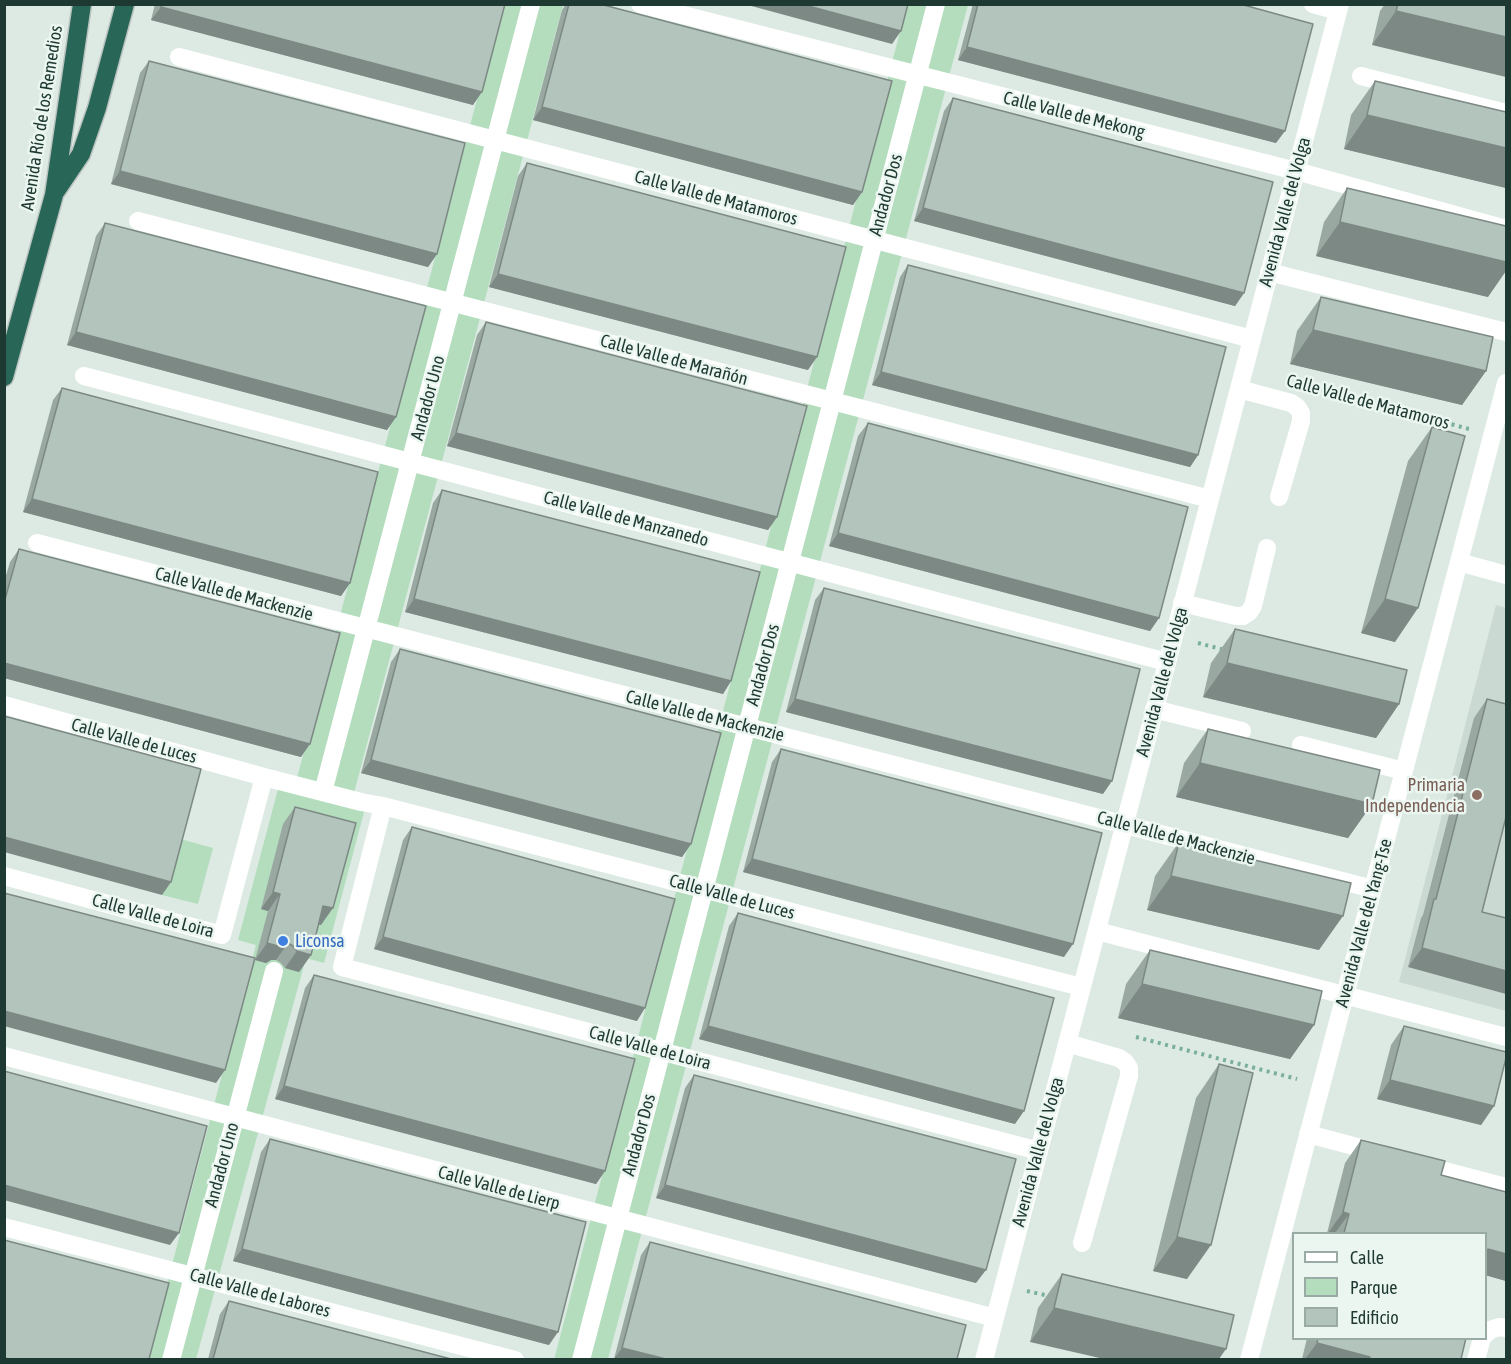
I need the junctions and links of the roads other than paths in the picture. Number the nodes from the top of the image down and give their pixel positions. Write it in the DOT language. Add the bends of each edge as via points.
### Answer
graph roads {
  1 [pos="82,4"];
  2 [pos="125,4"];
  3 [pos="531,4"];
  4 [pos="640,4"];
  5 [pos="936,4"];
  6 [pos="1313,4"];
  7 [pos="1339,8"];
  8 [pos="179,57"];
  9 [pos="918,75"];
  10 [pos="1361,76"];
  11 [pos="1506,113"];
  12 [pos="496,140"];
  13 [pos="1296,171"];
  14 [pos="54,195"];
  15 [pos="138,221"];
  16 [pos="1506,228"];
  17 [pos="874,240"];
  18 [pos="1269,272"];
  19 [pos="453,302"];
  20 [pos="1506,332"];
  21 [pos="1252,339"];
  22 [pos="84,376"];
  23 [pos="4,377"];
  24 [pos="1506,383"];
  25 [pos="1239,389"];
  26 [pos="833,401"];
  27 [pos="1504,403"];
  28 [pos="411,463"];
  29 [pos="1279,497"];
  30 [pos="1210,499"];
  31 [pos="37,543"];
  32 [pos="1267,548"];
  33 [pos="790,562"];
  34 [pos="1459,562"];
  35 [pos="1506,575"];
  36 [pos="1182,603"];
  37 [pos="366,629"];
  38 [pos="1167,662"];
  39 [pos="4,705"];
  40 [pos="1154,710"];
  41 [pos="747,727"];
  42 [pos="1242,731"];
  43 [pos="1301,745"];
  44 [pos="1404,771"];
  45 [pos="264,777"];
  46 [pos="323,792"];
  47 [pos="383,806"];
  48 [pos="1125,824"];
  49 [pos="4,876"];
  50 [pos="1373,889"];
  51 [pos="704,890"];
  52 [pos="1096,931"];
  53 [pos="274,971"];
  54 [pos="1082,987"];
  55 [pos="1345,995"];
  56 [pos="1506,1037"];
  57 [pos="1067,1043"];
  58 [pos="661,1051"];
  59 [pos="4,1056"];
  60 [pos="235,1118"];
  61 [pos="1308,1134"];
  62 [pos="1038,1151"];
  63 [pos="1506,1184"];
  64 [pos="617,1219"];
  65 [pos="4,1227"];
  66 [pos="1082,1243"];
  67 [pos="193,1276"];
  68 [pos="994,1318"];
  69 [pos="1506,1328"];
  70 [pos="1487,1332"];
  71 [pos="1481,1340"];
  72 [pos="171,1359"];
  73 [pos="515,1359"];
  74 [pos="581,1359"];
  75 [pos="984,1359"];
  76 [pos="1249,1359"];
  77 [pos="1476,1359"];
  1 -- 14 [label="highway, Avenida Río de los Remedios"];
  2 -- 14 [label="highway" via="81,154"];
  3 -- 12 [label="street, Andador Uno"];
  4 -- 9 [label="street, Calle Valle de Mekong"];
  5 -- 9 [label="street, Andador Dos"];
  6 -- 7 [label="street"];
  7 -- 13 [label="street, Avenida Valle del Volga"];
  8 -- 12 [label="street, Calle Valle de Matamoros"];
  9 -- 13 [label="street, Calle Valle de Mekong"];
  9 -- 17 [label="street, Andador Dos"];
  10 -- 11 [label="street"];
  12 -- 17 [label="street, Calle Valle de Matamoros"];
  12 -- 19 [label="street, Andador Uno"];
  13 -- 16 [label="street, Calle Valle de Mekong"];
  13 -- 18 [label="street, Avenida Valle del Volga"];
  14 -- 23 [label="highway, Avenida Río de los Remedios"];
  15 -- 19 [label="street, Calle Valle de Marañón"];
  17 -- 21 [label="street, Calle Valle de Matamoros"];
  17 -- 26 [label="street, Andador Dos"];
  18 -- 20 [label="street"];
  18 -- 21 [label="street, Avenida Valle del Volga"];
  19 -- 26 [label="street, Calle Valle de Marañón"];
  19 -- 28 [label="street, Andador Uno"];
  21 -- 25 [label="street, Avenida Valle del Volga"];
  22 -- 28 [label="street, Calle Valle de Manzanedo"];
  24 -- 27 [label="street, Avenida Valle del Yang-Tse"];
  25 -- 29 [label="street" via="1292,403 1301,413"];
  25 -- 30 [label="street, Avenida Valle del Volga"];
  26 -- 30 [label="street, Calle Valle de Marañón"];
  26 -- 33 [label="street, Andador Dos"];
  27 -- 34 [label="street, Avenida Valle del Yang-Tse"];
  28 -- 33 [label="street, Calle Valle de Manzanedo"];
  28 -- 37 [label="street, Andador Uno"];
  30 -- 36 [label="street, Avenida Valle del Volga"];
  31 -- 37 [label="street, Calle Valle de Mackenzie"];
  32 -- 36 [label="street" via="1252,606 1243,616"];
  33 -- 38 [label="street, Calle Valle de Manzanedo"];
  33 -- 41 [label="street, Andador Dos"];
  34 -- 35 [label="street"];
  34 -- 44 [label="street, Avenida Valle del Yang-Tse"];
  36 -- 38 [label="street, Avenida Valle del Volga"];
  37 -- 41 [label="street, Calle Valle de Mackenzie"];
  37 -- 46 [label="street, Andador Uno"];
  38 -- 40 [label="street, Avenida Valle del Volga"];
  39 -- 45 [label="street, Calle Valle de Luces"];
  40 -- 42 [label="street"];
  40 -- 48 [label="street, Avenida Valle del Volga"];
  41 -- 48 [label="street, Calle Valle de Mackenzie"];
  41 -- 51 [label="street, Andador Dos"];
  43 -- 44 [label="street"];
  44 -- 50 [label="street, Avenida Valle del Yang-Tse"];
  45 -- 46 [label="street, Calle Valle de Luces"];
  45 -- 49 [label="street, Calle Valle de Loira" via="222,935"];
  46 -- 47 [label="street, Calle Valle de Luces"];
  47 -- 51 [label="street, Calle Valle de Luces"];
  47 -- 58 [label="street, Calle Valle de Loira" via="342,967"];
  48 -- 50 [label="street, Calle Valle de Mackenzie"];
  48 -- 52 [label="street, Avenida Valle del Volga"];
  50 -- 55 [label="street, Avenida Valle del Yang-Tse"];
  51 -- 54 [label="street, Calle Valle de Luces"];
  51 -- 58 [label="street, Andador Dos"];
  52 -- 54 [label="street, Avenida Valle del Volga"];
  52 -- 55 [label="street"];
  53 -- 60 [label="street, Andador Uno"];
  54 -- 57 [label="street, Avenida Valle del Volga"];
  55 -- 56 [label="street"];
  55 -- 61 [label="street, Avenida Valle del Yang-Tse"];
  57 -- 62 [label="street, Avenida Valle del Volga"];
  57 -- 66 [label="street" via="1119,1058 1129,1068"];
  58 -- 62 [label="street, Calle Valle de Loira"];
  58 -- 64 [label="street, Andador Dos"];
  59 -- 60 [label="street, Calle Valle de Lierp"];
  60 -- 64 [label="street, Calle Valle de Lierp"];
  60 -- 67 [label="street, Andador Uno"];
  61 -- 63 [label="street"];
  61 -- 76 [label="street, Avenida Valle del Yang-Tse"];
  62 -- 68 [label="street, Avenida Valle del Volga"];
  64 -- 68 [label="street, Calle Valle de Lierp"];
  64 -- 74 [label="street, Andador Dos"];
  65 -- 67 [label="street, Calle Valle de Labores"];
  67 -- 72 [label="street, Andador Uno"];
  67 -- 73 [label="street, Calle Valle de Labores"];
  68 -- 75 [label="street, Avenida Valle del Volga"];
  69 -- 70 [label="street"];
  71 -- 77 [label="street"];
}
